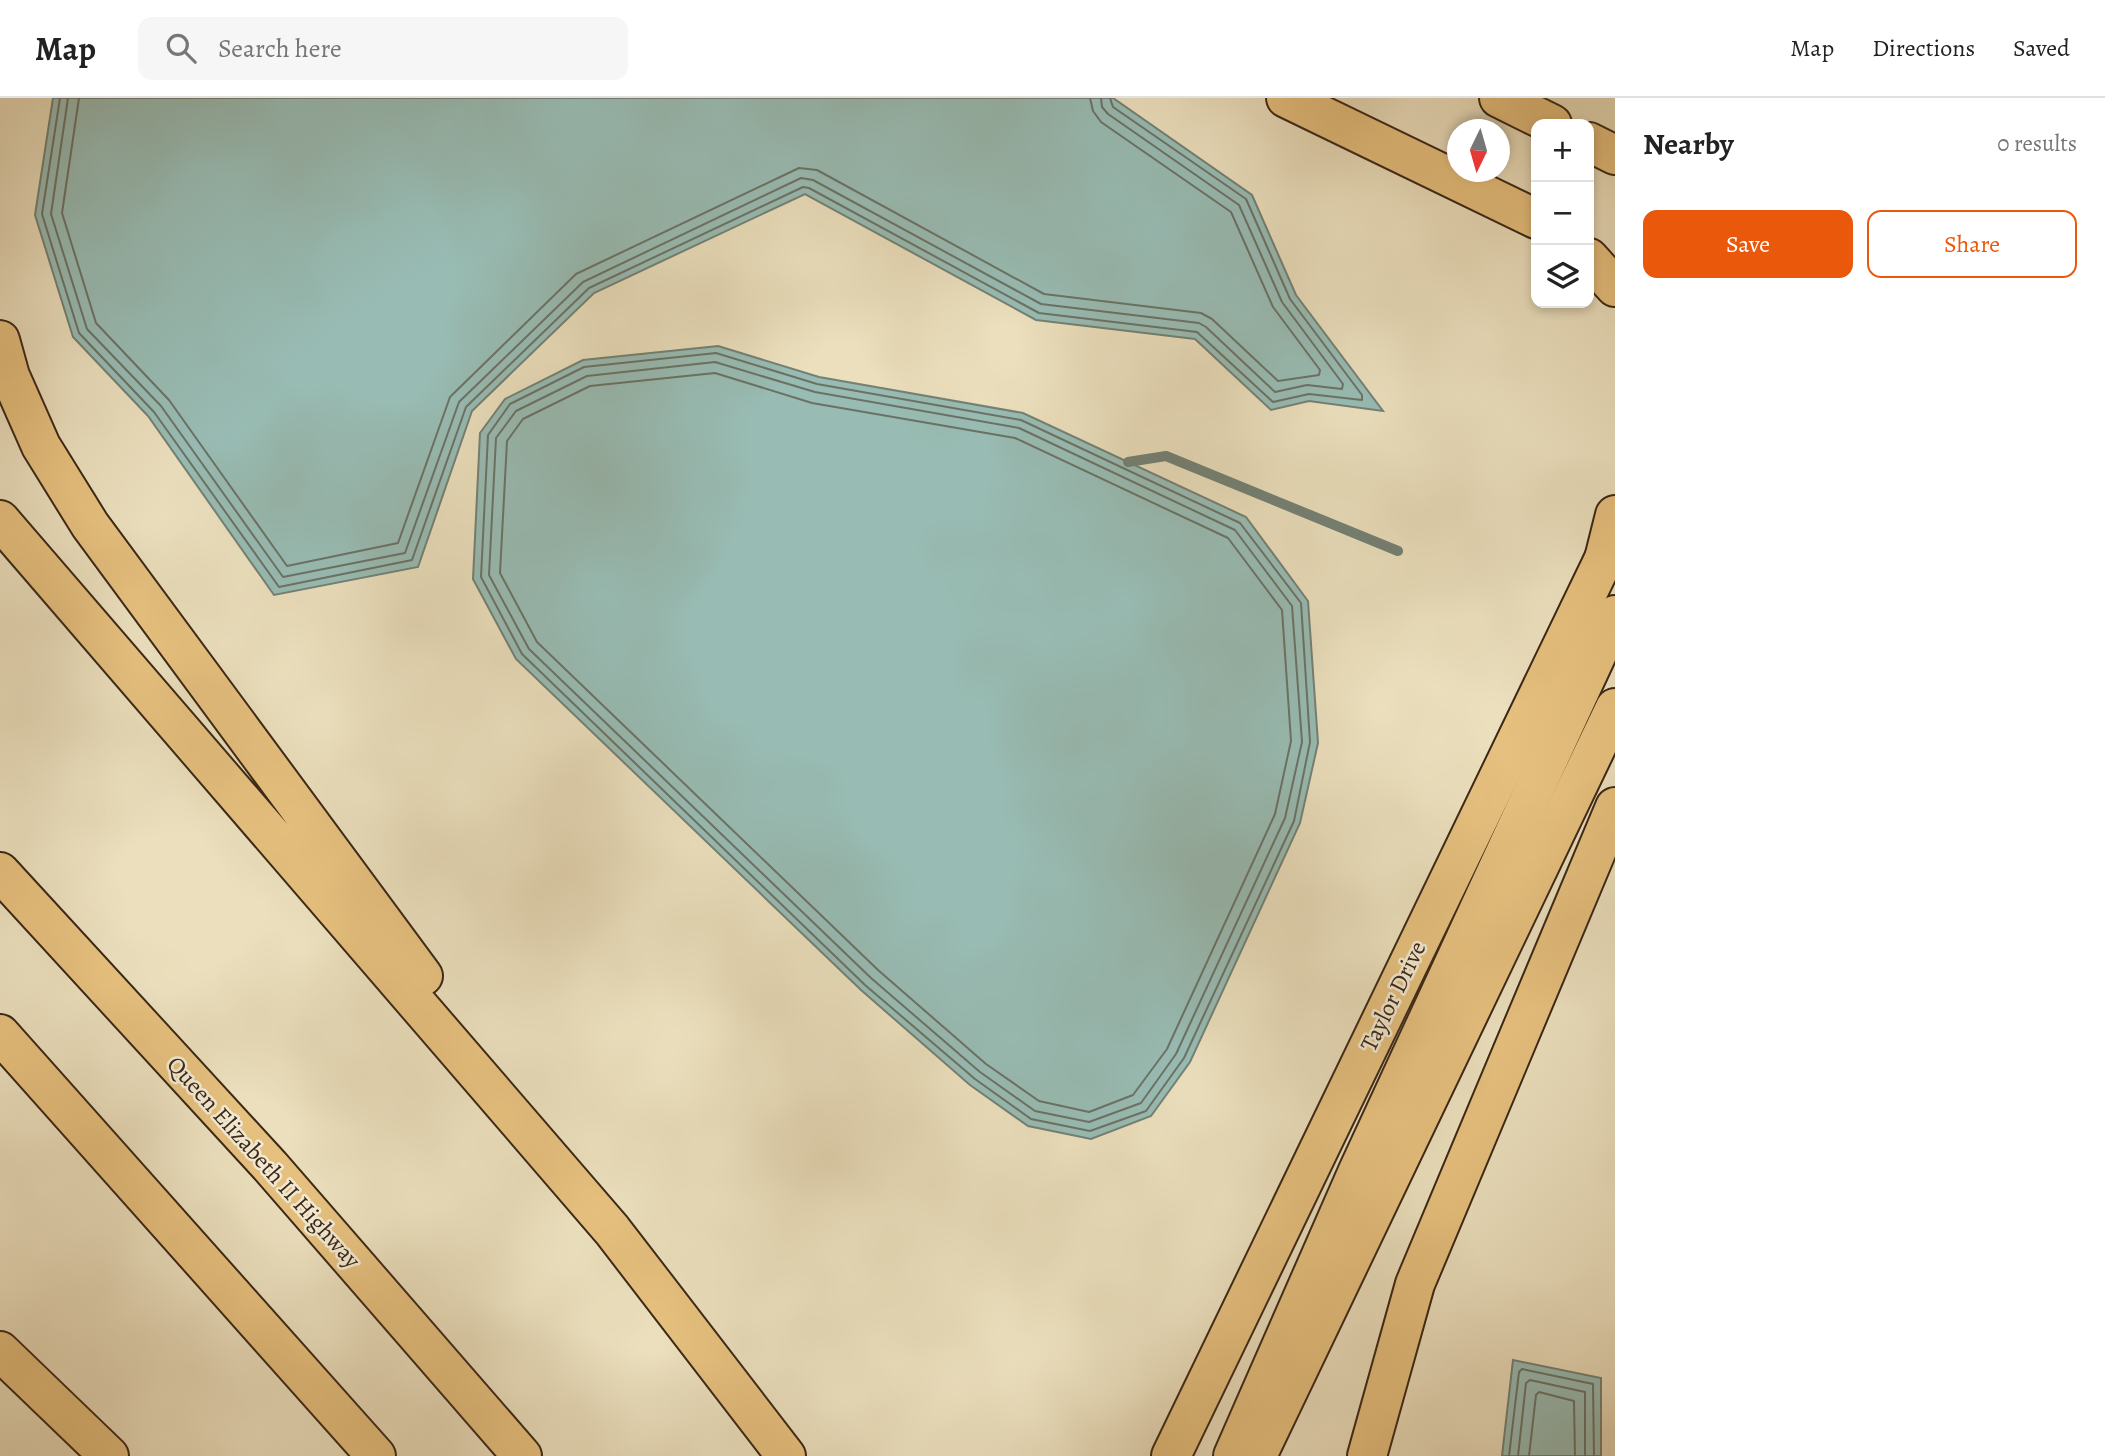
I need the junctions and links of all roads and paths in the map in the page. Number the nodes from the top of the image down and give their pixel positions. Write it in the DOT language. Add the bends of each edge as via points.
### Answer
graph roads {
  1 [pos="1286,98"];
  2 [pos="1499,98"];
  3 [pos="1542,119"];
  4 [pos="1594,144"];
  5 [pos="1615,155"];
  6 [pos="1531,217"];
  7 [pos="1594,264"];
  8 [pos="1615,287"];
  9 [pos="0,340"];
  10 [pos="1615,515"];
  11 [pos="0,520"];
  12 [pos="1609,548"];
  13 [pos="1615,615"];
  14 [pos="1615,708"];
  15 [pos="1615,807"];
  16 [pos="0,872"];
  17 [pos="0,1034"];
  18 [pos="612,1230"];
  19 [pos="0,1351"];
  20 [pos="109,1456"];
  21 [pos="376,1456"];
  22 [pos="522,1456"];
  23 [pos="786,1456"];
  24 [pos="1171,1456"];
  25 [pos="1233,1456"];
  26 [pos="1257,1456"];
  27 [pos="1367,1456"];
  1 -- 6 [label="main road"];
  2 -- 3 [label="main road"];
  4 -- 5 [label="main road"];
  7 -- 8 [label="main road"];
  9 -- 18 [label="main road" via="10,376 41,446 90,525"];
  10 -- 12 [label="main road, Taylor Drive"];
  11 -- 18 [label="main road"];
  12 -- 24 [label="main road, Taylor Drive"];
  13 -- 25 [label="main road" via="1358,1171"];
  14 -- 26 [label="main road"];
  15 -- 27 [label="main road" via="1415,1284"];
  16 -- 22 [label="main road, Queen Elizabeth II Highway" via="270,1166"];
  17 -- 21 [label="main road"];
  18 -- 23 [label="main road"];
  19 -- 20 [label="main road"];
}
